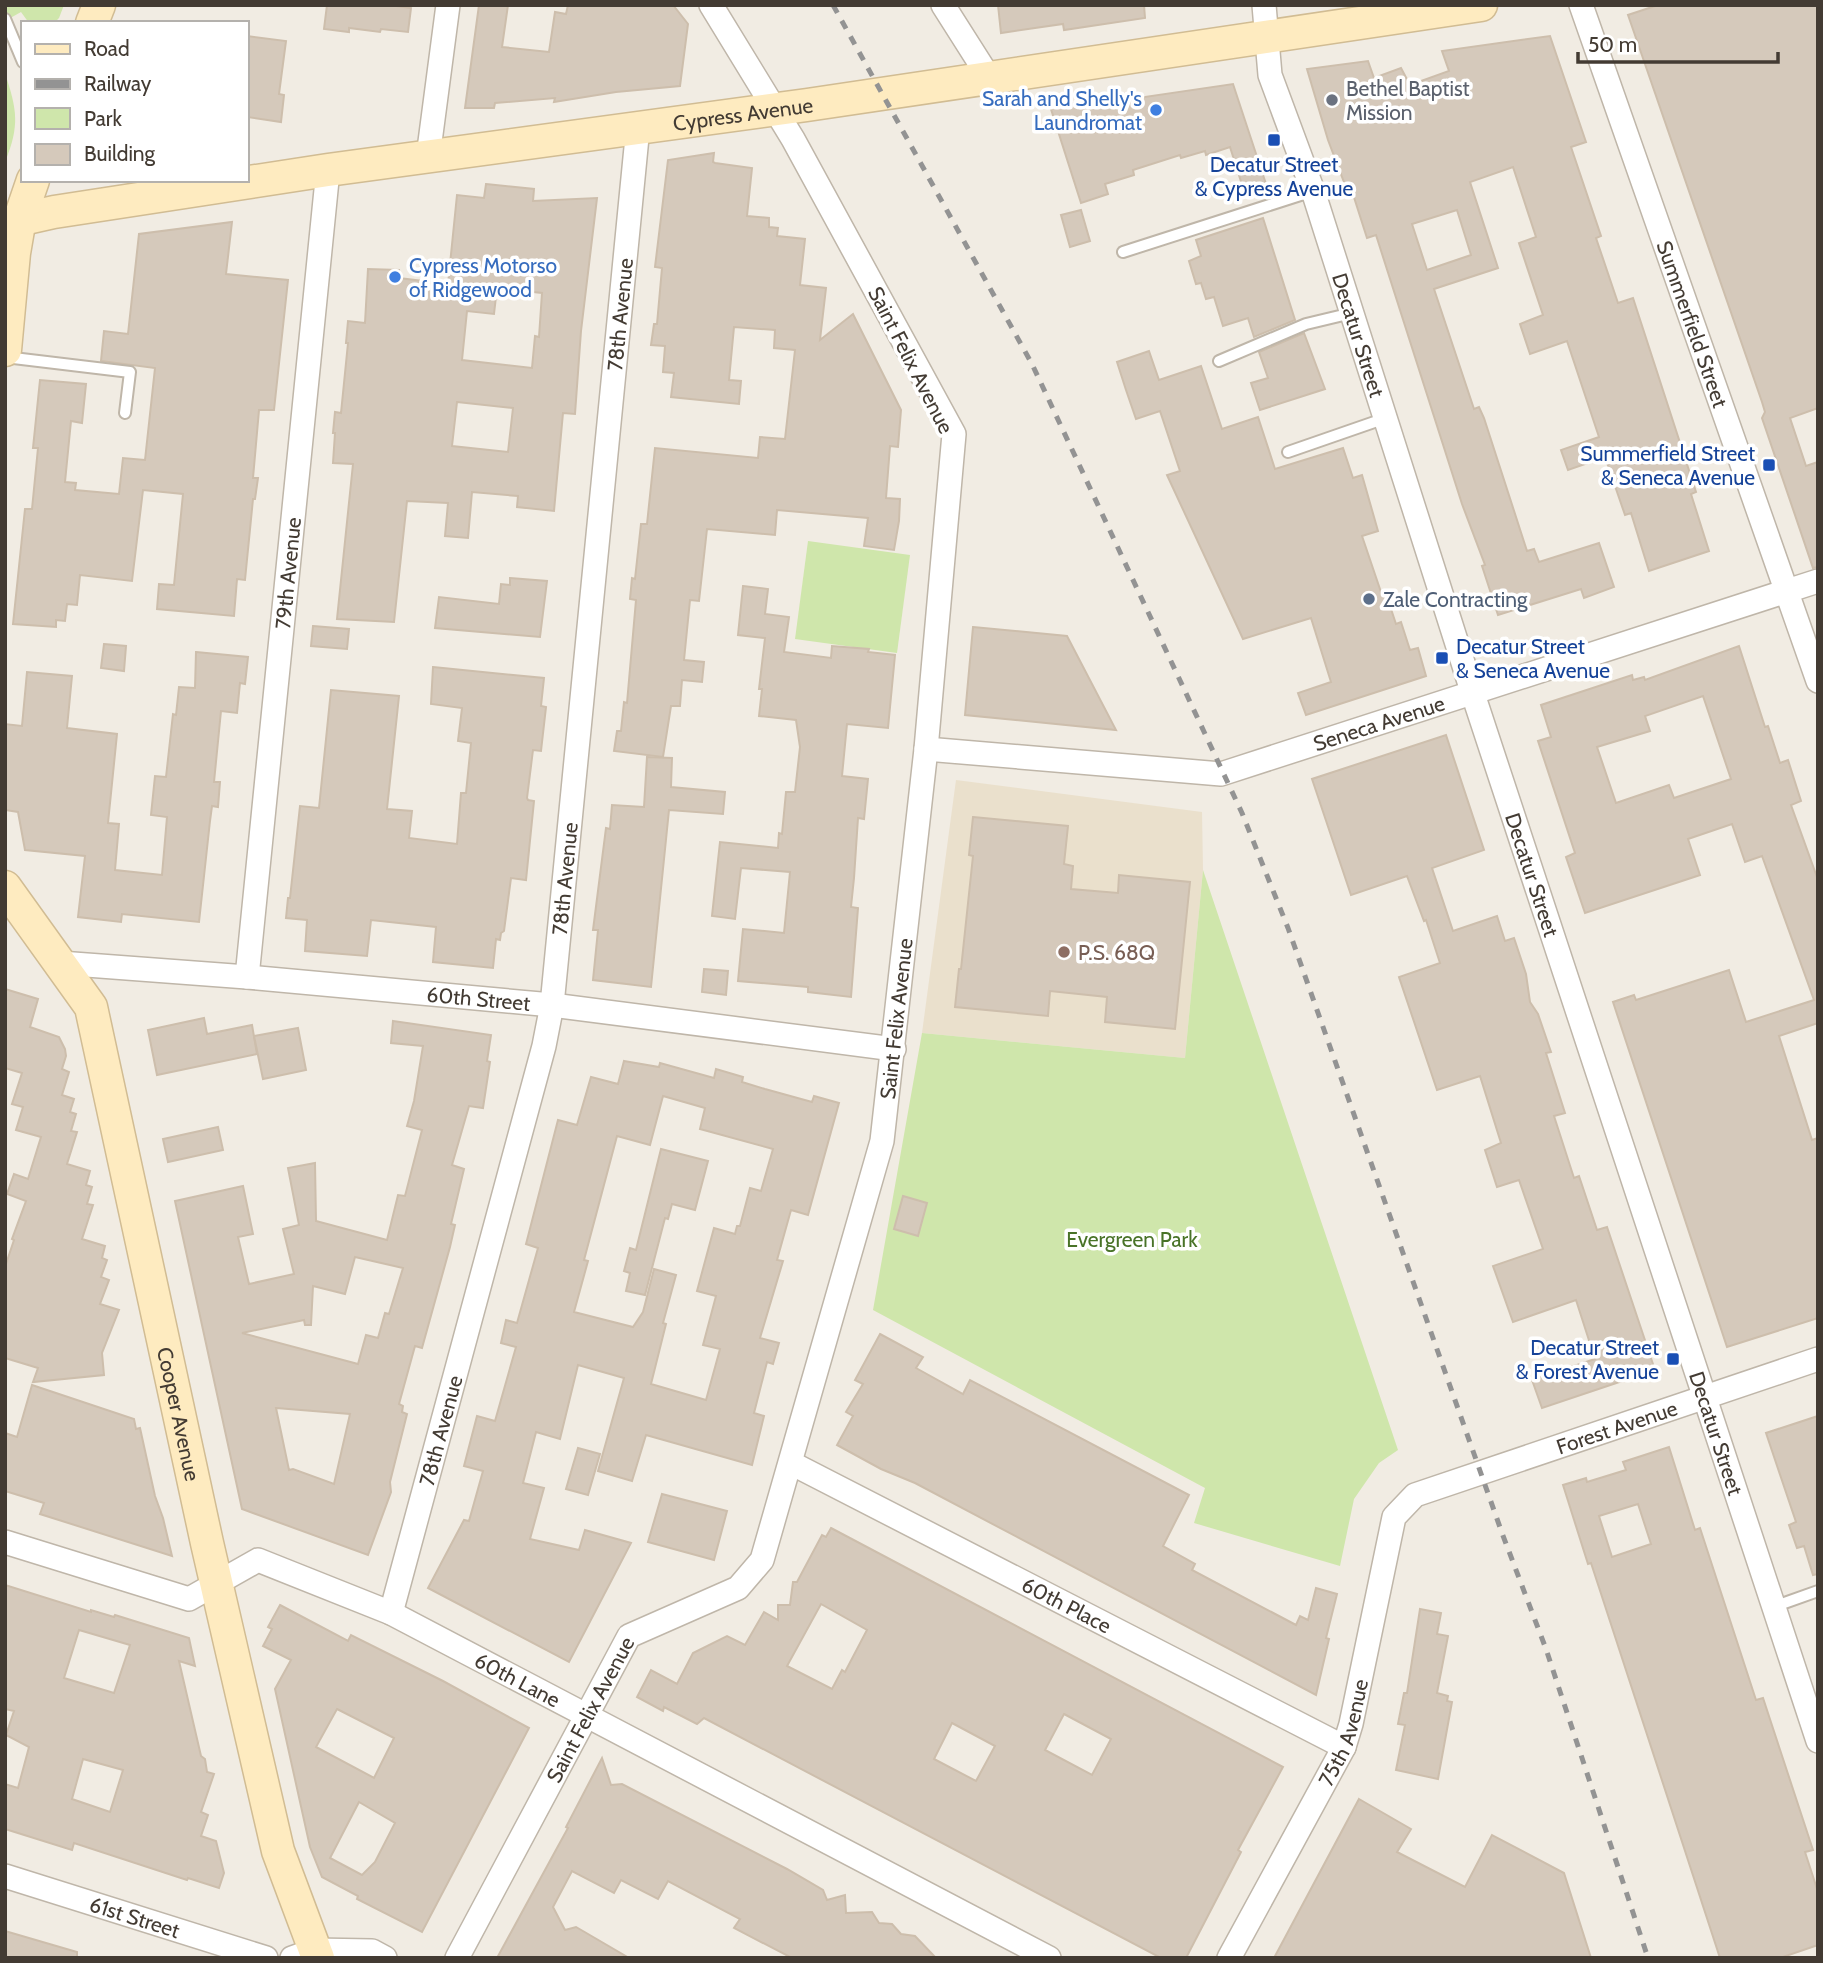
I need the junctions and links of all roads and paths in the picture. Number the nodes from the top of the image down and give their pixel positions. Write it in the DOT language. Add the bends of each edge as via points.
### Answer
graph roads {
  1 [pos="447,5"];
  2 [pos="711,5"];
  3 [pos="943,5"];
  4 [pos="1264,5"];
  5 [pos="1481,5"];
  6 [pos="1581,5"];
  7 [pos="5,19"];
  8 [pos="1266,39"];
  9 [pos="21,57"];
  10 [pos="990,79"];
  11 [pos="775,109"];
  12 [pos="638,127"];
  13 [pos="428,157"];
  14 [pos="328,170"];
  15 [pos="32,182"];
  16 [pos="1313,191"];
  17 [pos="13,221"];
  18 [pos="1123,252"];
  19 [pos="1352,313"];
  20 [pos="6,332"];
  21 [pos="5,357"];
  22 [pos="1219,361"];
  23 [pos="125,413"];
  24 [pos="1385,418"];
  25 [pos="1288,452"];
  26 [pos="1818,581"];
  27 [pos="1786,592"];
  28 [pos="1818,681"];
  29 [pos="1473,694"];
  30 [pos="926,749"];
  31 [pos="5,887"];
  32 [pos="60,963"];
  33 [pos="247,976"];
  34 [pos="552,1005"];
  35 [pos="894,1049"];
  36 [pos="1818,1359"];
  37 [pos="1704,1397"];
  38 [pos="790,1463"];
  39 [pos="1415,1495"];
  40 [pos="5,1542"];
  41 [pos="216,1583"];
  42 [pos="1818,1591"];
  43 [pos="1773,1607"];
  44 [pos="391,1613"];
  45 [pos="586,1713"];
  46 [pos="1818,1741"];
  47 [pos="1344,1747"];
  48 [pos="5,1876"];
  49 [pos="308,1955"];
  50 [pos="266,1958"];
  51 [pos="385,1958"];
  52 [pos="457,1958"];
  53 [pos="1049,1958"];
  54 [pos="1229,1958"];
  1 -- 13 [label="street"];
  2 -- 11 [label="street, Saint Felix Avenue"];
  3 -- 10 [label="street"];
  4 -- 8 [label="street, Decatur Street"];
  5 -- 8 [label="main road, Cypress Avenue"];
  6 -- 27 [label="street, Summerfield Street"];
  7 -- 9 [label="lane"];
  8 -- 10 [label="main road, Cypress Avenue"];
  8 -- 16 [label="street, Decatur Street" via="1270,75"];
  10 -- 11 [label="main road, Cypress Avenue"];
  11 -- 12 [label="main road, Cypress Avenue"];
  11 -- 30 [label="street, Saint Felix Avenue" via="954,434"];
  12 -- 13 [label="main road, Cypress Avenue"];
  12 -- 34 [label="street, 78th Avenue"];
  13 -- 14 [label="main road, Cypress Avenue"];
  14 -- 17 [label="main road, Cypress Avenue"];
  14 -- 33 [label="street, 79th Avenue"];
  15 -- 17 [label="main road"];
  16 -- 18 [label="lane"];
  16 -- 19 [label="street, Decatur Street"];
  17 -- 20 [label="main road"];
  19 -- 22 [label="lane" via="1306,324"];
  19 -- 24 [label="street, Decatur Street"];
  21 -- 23 [label="lane" via="130,372"];
  24 -- 25 [label="lane"];
  24 -- 29 [label="street, Decatur Street"];
  26 -- 27 [label="street, Seneca Avenue"];
  27 -- 28 [label="street, Summerfield Street"];
  27 -- 29 [label="street, Seneca Avenue"];
  29 -- 30 [label="street, Seneca Avenue" via="1221,774"];
  29 -- 37 [label="street, Decatur Street"];
  30 -- 35 [label="street, Saint Felix Avenue"];
  31 -- 32 [label="main road, Cooper Avenue"];
  32 -- 33 [label="street, 60th Street"];
  32 -- 41 [label="main road, Cooper Avenue" via="91,1007"];
  33 -- 34 [label="street, 60th Street"];
  34 -- 35 [label="street, 60th Street"];
  34 -- 44 [label="street, 78th Avenue"];
  35 -- 38 [label="street, Saint Felix Avenue" via="882,1141"];
  36 -- 37 [label="street, Forest Avenue"];
  37 -- 39 [label="street, Forest Avenue"];
  37 -- 43 [label="street, Decatur Street"];
  38 -- 45 [label="street, Saint Felix Avenue" via="762,1560 738,1588 629,1636"];
  38 -- 47 [label="street, 60th Place"];
  39 -- 47 [label="street, 75th Avenue" via="1394,1517"];
  40 -- 41 [label="street, 60th Lane" via="189,1599"];
  41 -- 44 [label="street, 60th Lane" via="258,1560"];
  41 -- 49 [label="main road, Cooper Avenue" via="278,1851"];
  42 -- 43 [label="lane"];
  43 -- 46 [label="street, Decatur Street"];
  44 -- 45 [label="street, 60th Lane"];
  45 -- 52 [label="street, Saint Felix Avenue"];
  45 -- 53 [label="street, 60th Lane"];
  47 -- 54 [label="street, 75th Avenue"];
  48 -- 50 [label="street, 61st Street"];
  49 -- 51 [label="street" via="372,1951"];
}
